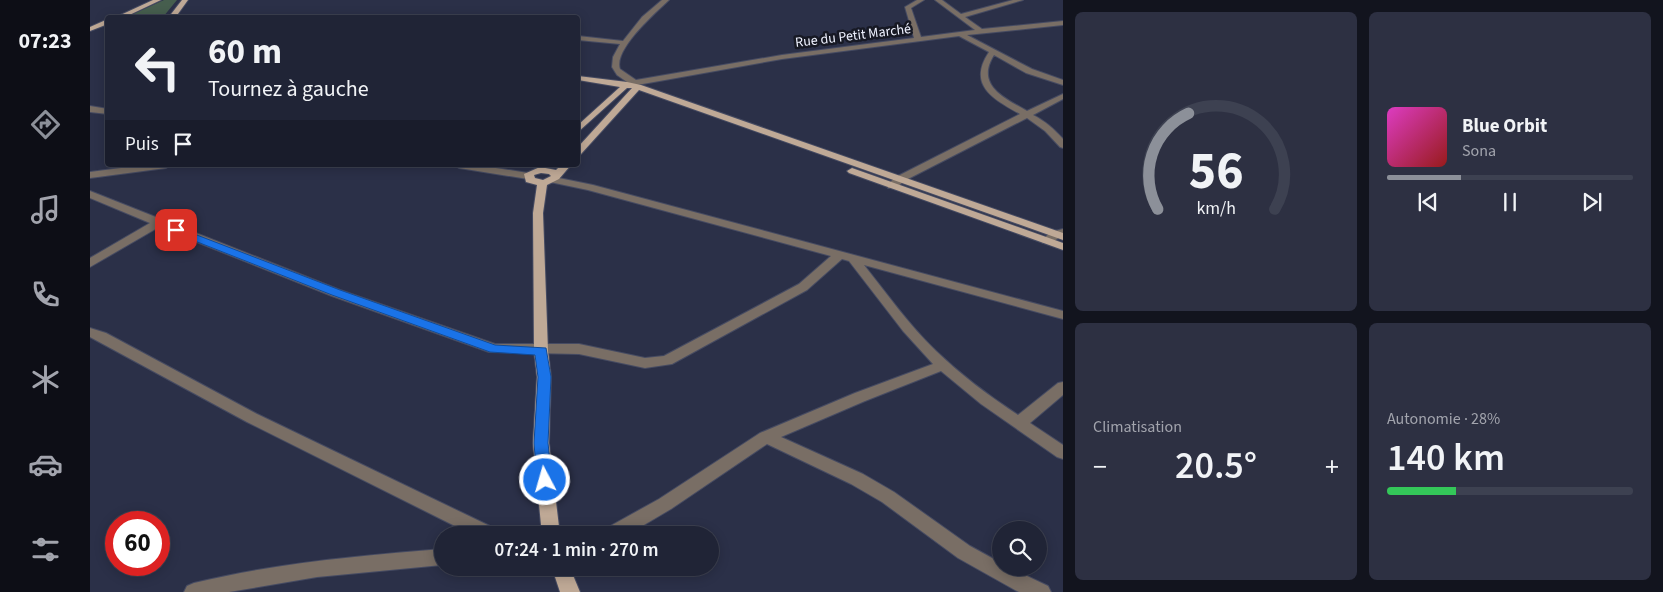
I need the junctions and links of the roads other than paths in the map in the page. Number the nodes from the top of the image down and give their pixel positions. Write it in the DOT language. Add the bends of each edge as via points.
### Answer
graph roads {
  1 [pos="158,0"];
  2 [pos="185,0"];
  3 [pos="666,0"];
  4 [pos="921,0"];
  5 [pos="938,0"];
  6 [pos="1020,0"];
  7 [pos="123,15"];
  8 [pos="173,15"];
  9 [pos="961,16"];
  10 [pos="1063,23"];
  11 [pos="94,25"];
  12 [pos="90,29"];
  13 [pos="982,31"];
  14 [pos="961,34"];
  15 [pos="580,38"];
  16 [pos="918,39"];
  17 [pos="626,43"];
  18 [pos="993,51"];
  19 [pos="580,78"];
  20 [pos="1063,83"];
  21 [pos="634,86"];
  22 [pos="1063,96"];
  23 [pos="90,109"];
  24 [pos="105,112"];
  25 [pos="1025,114"];
  26 [pos="585,121"];
  27 [pos="604,124"];
  28 [pos="580,127"];
  29 [pos="1063,145"];
  30 [pos="580,150"];
  31 [pos="120,167"];
  32 [pos="152,167"];
  33 [pos="475,167"];
  34 [pos="561,167"];
  35 [pos="109,173"];
  36 [pos="90,175"];
  37 [pos="543,175"];
  38 [pos="896,182"];
  39 [pos="90,194"];
  40 [pos="158,223"];
  41 [pos="1057,236"];
  42 [pos="1063,247"];
  43 [pos="838,256"];
  44 [pos="854,260"];
  45 [pos="90,263"];
  46 [pos="1063,315"];
  47 [pos="90,332"];
  48 [pos="541,351"];
  49 [pos="943,366"];
  50 [pos="1063,387"];
  51 [pos="1020,423"];
  52 [pos="766,437"];
  53 [pos="1063,453"];
  54 [pos="472,526"];
  55 [pos="549,526"];
  56 [pos="627,526"];
  57 [pos="434,558"];
  58 [pos="564,576"];
  59 [pos="194,592"];
  60 [pos="570,592"];
  61 [pos="1040,592"];
  1 -- 7 [label="main road"];
  2 -- 8 [label="main road"];
  3 -- 17 [label="street" via="648,14"];
  4 -- 16 [label="street" via="908,7"];
  5 -- 9 [label="street"];
  6 -- 9 [label="street"];
  9 -- 13 [label="street"];
  10 -- 13 [label="street, Rue du Petit Marché"];
  11 -- 12 [label="main road"];
  13 -- 14 [label="street, Rue du Petit Marché"];
  14 -- 16 [label="street, Rue du Petit Marché"];
  14 -- 18 [label="street"];
  15 -- 17 [label="street"];
  16 -- 21 [label="street, Rue du Petit Marché" via="782,57"];
  17 -- 21 [label="street" via="615,66"];
  18 -- 20 [label="street" via="1029,71"];
  18 -- 25 [label="street" via="982,78 996,97"];
  19 -- 21 [label="main road"];
  21 -- 26 [label="main road"];
  21 -- 27 [label="main road"];
  21 -- 38 [label="main road"];
  22 -- 25 [label="street"];
  23 -- 24 [label="street"];
  25 -- 29 [label="street" via="1040,122"];
  25 -- 38 [label="street"];
  26 -- 27 [label="main road"];
  26 -- 28 [label="main road"];
  27 -- 30 [label="main road"];
  31 -- 35 [label="street"];
  32 -- 35 [label="street"];
  33 -- 37 [label="street"];
  34 -- 37 [label="main road"];
  35 -- 36 [label="street"];
  37 -- 43 [label="street"];
  37 -- 48 [label="main road" via="538,213"];
  38 -- 41 [label="main road"];
  39 -- 40 [label="street"];
  40 -- 45 [label="street"];
  40 -- 48 [label="street" via="336,293 494,349"];
  41 -- 42 [label="main road"];
  43 -- 44 [label="street"];
  43 -- 48 [label="street" via="803,287 667,361 645,363 579,349"];
  44 -- 46 [label="street"];
  44 -- 49 [label="street" via="911,332"];
  47 -- 54 [label="street" via="252,418"];
  48 -- 55 [label="main road" via="544,377 541,443"];
  49 -- 51 [label="street"];
  49 -- 52 [label="street"];
  50 -- 51 [label="street"];
  51 -- 53 [label="street"];
  52 -- 56 [label="street"];
  52 -- 61 [label="street" via="881,492 964,552"];
  57 -- 59 [label="street" via="317,569 225,583"];
  58 -- 60 [label="main road"];
}
